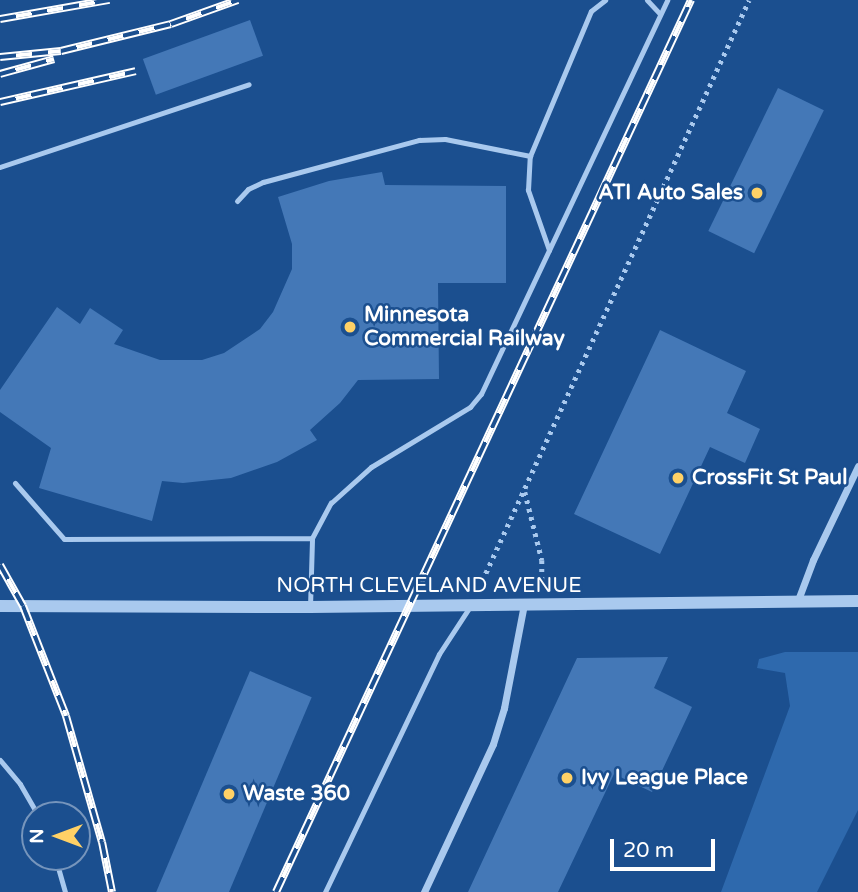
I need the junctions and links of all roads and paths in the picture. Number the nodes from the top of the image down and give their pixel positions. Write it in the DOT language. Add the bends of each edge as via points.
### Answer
graph roads {
  1 [pos="605,0"];
  2 [pos="646,0"];
  3 [pos="667,0"];
  4 [pos="749,0"];
  5 [pos="660,14"];
  6 [pos="249,84"];
  7 [pos="530,156"];
  8 [pos="0,167"];
  9 [pos="237,201"];
  10 [pos="548,250"];
  11 [pos="858,466"];
  12 [pos="15,482"];
  13 [pos="524,490"];
  14 [pos="312,538"];
  15 [pos="798,600"];
  16 [pos="858,600"];
  17 [pos="524,603"];
  18 [pos="472,604"];
  19 [pos="543,605"];
  20 [pos="0,606"];
  21 [pos="310,607"];
  22 [pos="0,760"];
  23 [pos="30,801"];
  24 [pos="59,871"];
  25 [pos="65,892"];
  26 [pos="325,892"];
  27 [pos="424,892"];
  1 -- 7 [label="lane" via="591,11"];
  2 -- 5 [label="lane"];
  3 -- 5 [label="lane"];
  4 -- 13 [label="path"];
  5 -- 10 [label="lane"];
  6 -- 8 [label="lane"];
  7 -- 9 [label="lane" via="444,139 419,140 263,182"];
  7 -- 10 [label="lane" via="528,190"];
  10 -- 14 [label="lane" via="481,394 470,407 351,484 331,503"];
  11 -- 15 [label="street"];
  12 -- 14 [label="lane" via="64,539"];
  13 -- 18 [label="path"];
  13 -- 19 [label="path" via="542,560"];
  14 -- 21 [label="lane"];
  15 -- 16 [label="street, NORTH CLEVELAND AVENUE"];
  15 -- 19 [label="street, NORTH CLEVELAND AVENUE"];
  17 -- 18 [label="street, NORTH CLEVELAND AVENUE"];
  17 -- 19 [label="street, NORTH CLEVELAND AVENUE"];
  17 -- 27 [label="street" via="493,744"];
  18 -- 21 [label="street, NORTH CLEVELAND AVENUE"];
  18 -- 26 [label="lane" via="439,654"];
  20 -- 21 [label="street, NORTH CLEVELAND AVENUE"];
  22 -- 23 [label="lane"];
  24 -- 25 [label="lane"];
}
